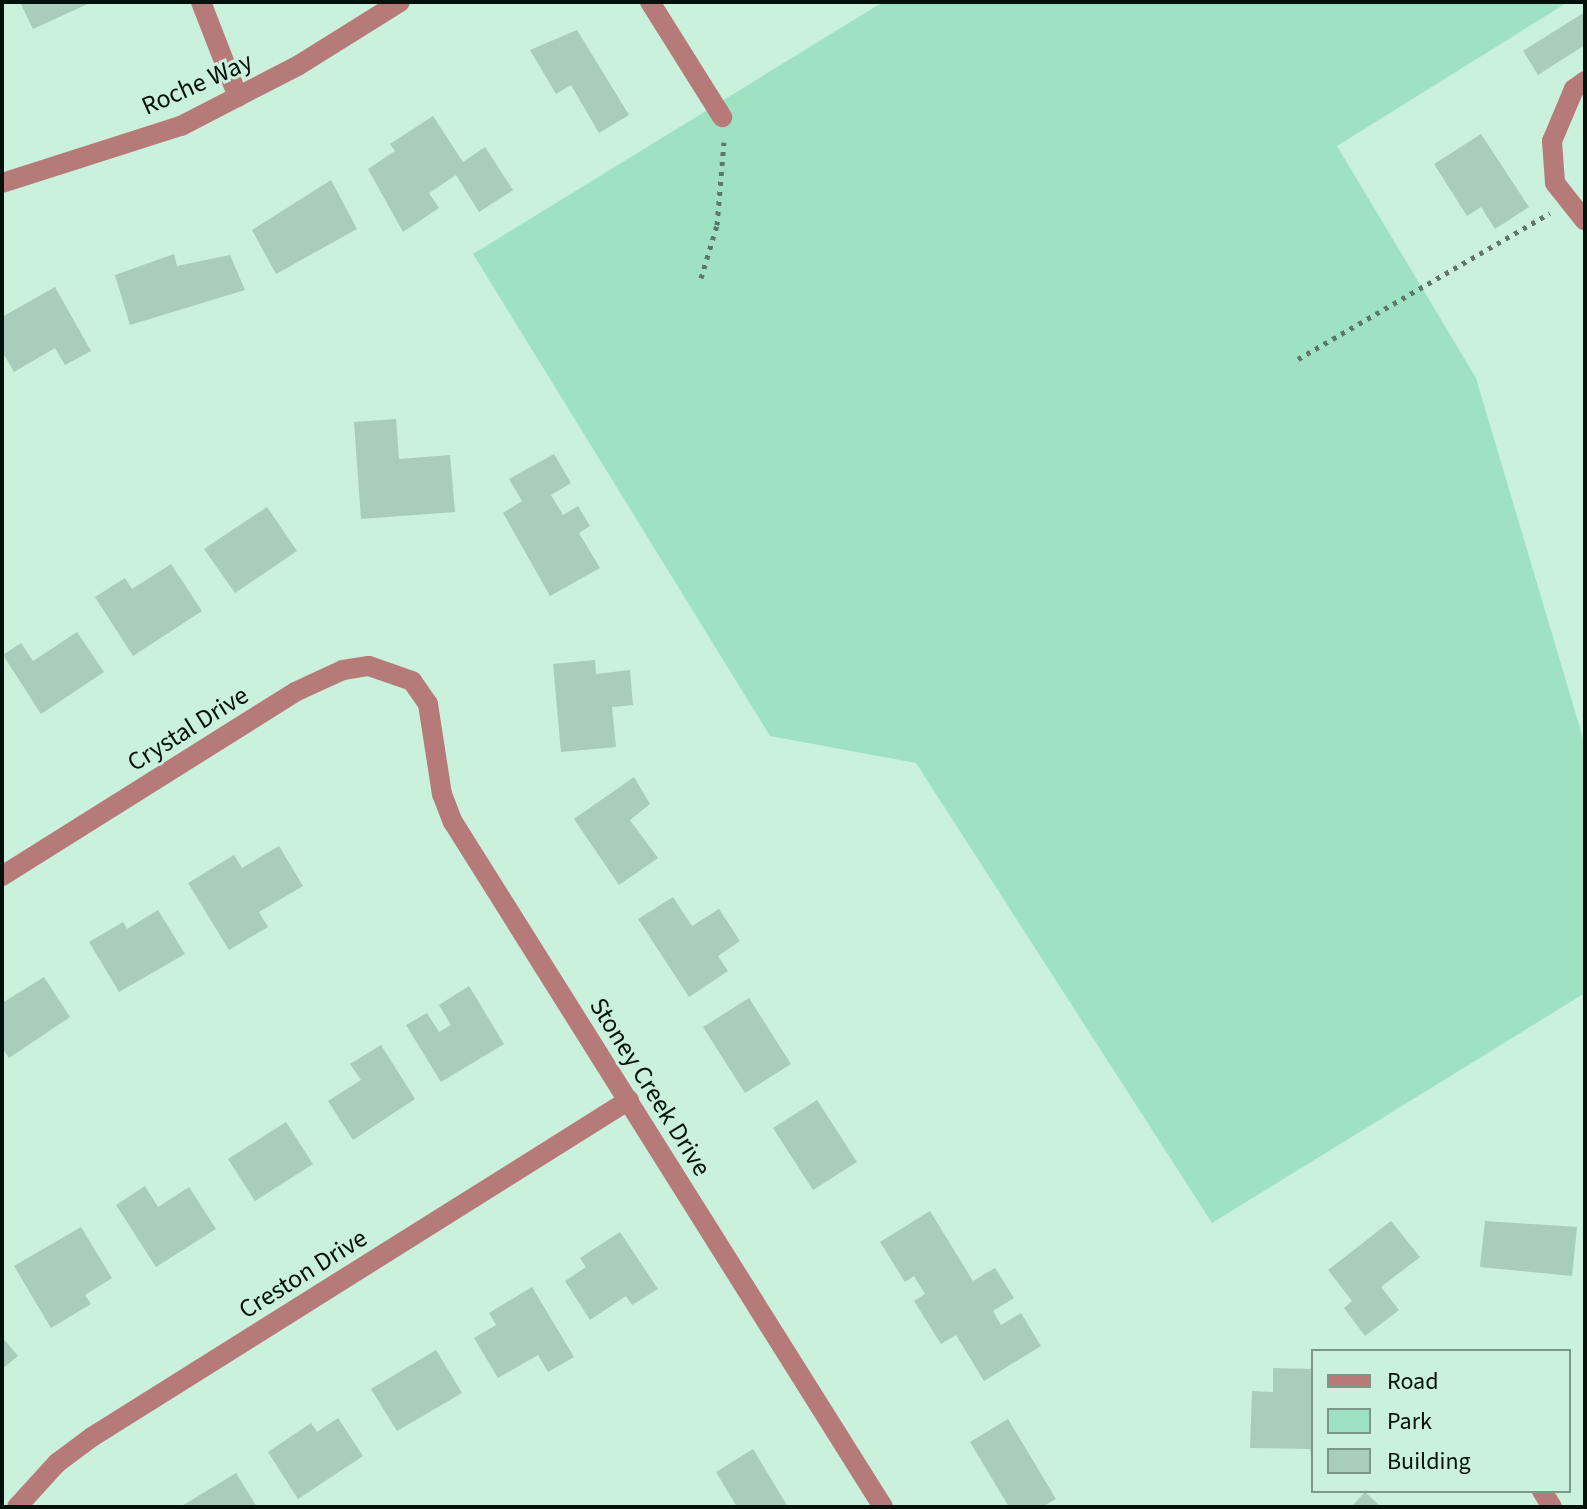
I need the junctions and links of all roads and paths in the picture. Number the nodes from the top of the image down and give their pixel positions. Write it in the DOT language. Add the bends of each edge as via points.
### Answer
graph roads {
  1 [pos="201,2"];
  2 [pos="400,2"];
  3 [pos="650,2"];
  4 [pos="1585,81"];
  5 [pos="238,97"];
  6 [pos="722,117"];
  7 [pos="2,183"];
  8 [pos="1568,202"];
  9 [pos="1585,221"];
  10 [pos="701,278"];
  11 [pos="1298,359"];
  12 [pos="412,681"];
  13 [pos="2,876"];
  14 [pos="629,1100"];
  15 [pos="17,1507"];
  16 [pos="883,1507"];
  1 -- 5 [label="street"];
  2 -- 5 [label="street, Roche Way"];
  3 -- 6 [label="street"];
  4 -- 8 [label="street" via="1574,89 1552,141 1555,183"];
  5 -- 7 [label="street, Roche Way" via="181,126"];
  6 -- 10 [label="path" via="717,225"];
  8 -- 9 [label="street"];
  8 -- 11 [label="path"];
  12 -- 13 [label="street, Crystal Drive" via="389,668 369,666 343,670 295,692"];
  12 -- 14 [label="street, Stoney Creek Drive" via="428,704 442,794 453,822"];
  14 -- 15 [label="street, Creston Drive" via="92,1437 57,1463"];
  14 -- 16 [label="street, Stoney Creek Drive"];
}
